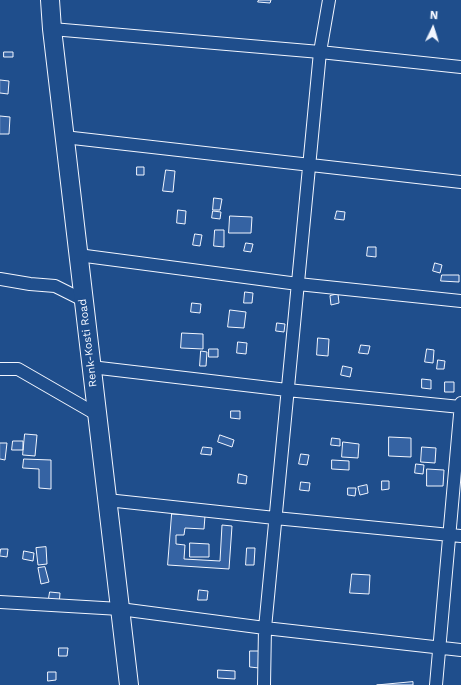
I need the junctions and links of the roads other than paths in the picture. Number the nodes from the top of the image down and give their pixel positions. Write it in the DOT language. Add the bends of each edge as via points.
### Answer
graph roads {
  1 [pos="50,0"];
  2 [pos="329,0"];
  3 [pos="52,29"];
  4 [pos="320,52"];
  5 [pos="461,67"];
  6 [pos="64,137"];
  7 [pos="309,164"];
  8 [pos="461,182"];
  9 [pos="78,254"];
  10 [pos="0,279"];
  11 [pos="298,284"];
  12 [pos="83,300"];
  13 [pos="461,300"];
  14 [pos="91,367"];
  15 [pos="0,369"];
  16 [pos="287,390"];
  17 [pos="461,403"];
  18 [pos="461,407"];
  19 [pos="96,414"];
  20 [pos="106,500"];
  21 [pos="275,518"];
  22 [pos="455,535"];
  23 [pos="0,602"];
  24 [pos="120,609"];
  25 [pos="265,628"];
  26 [pos="440,647"];
  27 [pos="461,650"];
  28 [pos="129,685"];
  29 [pos="264,685"];
  30 [pos="436,685"];
  1 -- 3 [label="main road, Renk-Kosti Road"];
  2 -- 4 [label="street"];
  3 -- 4 [label="street"];
  3 -- 6 [label="main road, Renk-Kosti Road"];
  4 -- 5 [label="street"];
  4 -- 7 [label="street"];
  6 -- 7 [label="street"];
  6 -- 9 [label="main road, Renk-Kosti Road"];
  7 -- 8 [label="street"];
  7 -- 11 [label="street"];
  9 -- 11 [label="street"];
  9 -- 12 [label="main road, Renk-Kosti Road"];
  10 -- 12 [label="street" via="55,286"];
  11 -- 13 [label="street"];
  11 -- 16 [label="street"];
  12 -- 14 [label="main road, Renk-Kosti Road"];
  14 -- 16 [label="street"];
  14 -- 19 [label="main road, Renk-Kosti Road"];
  15 -- 19 [label="street" via="18,369"];
  16 -- 18 [label="street"];
  16 -- 21 [label="street"];
  17 -- 18 [label="street"];
  18 -- 22 [label="street"];
  19 -- 20 [label="main road, Renk-Kosti Road"];
  20 -- 21 [label="street"];
  20 -- 24 [label="main road, Renk-Kosti Road"];
  21 -- 22 [label="street"];
  21 -- 25 [label="street"];
  22 -- 26 [label="street"];
  23 -- 24 [label="street"];
  24 -- 25 [label="street"];
  24 -- 28 [label="main road, Renk-Kosti Road"];
  25 -- 26 [label="street"];
  25 -- 29 [label="street"];
  26 -- 27 [label="street"];
  26 -- 30 [label="street"];
}
